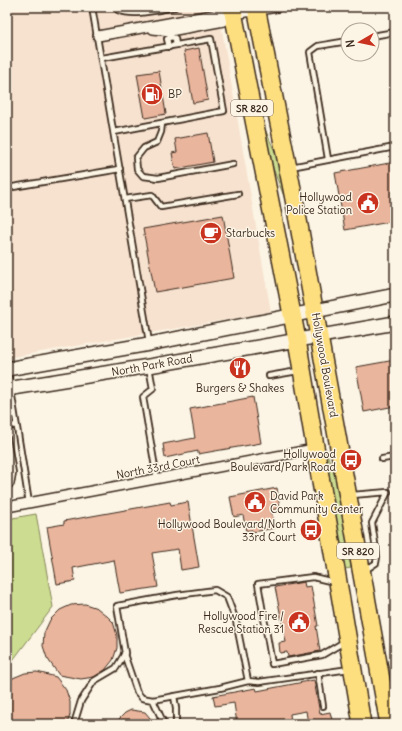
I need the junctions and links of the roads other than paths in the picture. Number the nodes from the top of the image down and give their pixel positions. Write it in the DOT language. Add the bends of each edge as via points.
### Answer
graph roads {
  1 [pos="92,7"];
  2 [pos="117,7"];
  3 [pos="175,7"];
  4 [pos="277,7"];
  5 [pos="256,8"];
  6 [pos="233,10"];
  7 [pos="143,28"];
  8 [pos="395,32"];
  9 [pos="171,34"];
  10 [pos="380,35"];
  11 [pos="98,36"];
  12 [pos="340,42"];
  13 [pos="176,45"];
  14 [pos="169,47"];
  15 [pos="102,58"];
  16 [pos="162,123"];
  17 [pos="114,132"];
  18 [pos="395,147"];
  19 [pos="328,159"];
  20 [pos="233,164"];
  21 [pos="288,168"];
  22 [pos="120,169"];
  23 [pos="7,188"];
  24 [pos="238,194"];
  25 [pos="125,199"];
  26 [pos="395,295"];
  27 [pos="315,311"];
  28 [pos="292,316"];
  29 [pos="395,323"];
  30 [pos="319,336"];
  31 [pos="297,340"];
  32 [pos="149,344"];
  33 [pos="149,366"];
  34 [pos="7,368"];
  35 [pos="302,371"];
  36 [pos="268,376"];
  37 [pos="9,389"];
  38 [pos="16,425"];
  39 [pos="7,427"];
  40 [pos="7,438"];
  41 [pos="314,449"];
  42 [pos="395,457"];
  43 [pos="382,459"];
  44 [pos="157,479"];
  45 [pos="7,486"];
  46 [pos="348,496"];
  47 [pos="29,503"];
  48 [pos="7,508"];
  49 [pos="362,572"];
  50 [pos="338,583"];
  51 [pos="348,640"];
  52 [pos="124,654"];
  53 [pos="353,669"];
  54 [pos="318,674"];
  55 [pos="248,681"];
  56 [pos="174,696"];
  57 [pos="153,700"];
  58 [pos="323,706"];
  59 [pos="74,724"];
  60 [pos="164,724"];
  61 [pos="176,724"];
  62 [pos="362,724"];
  63 [pos="389,724"];
  1 -- 11 [label="lane"];
  2 -- 3 [label="lane" via="124,13"];
  4 -- 5 [label="street"];
  5 -- 6 [label="street"];
  5 -- 21 [label="highway, Hollywood Boulevard / SR 820"];
  6 -- 7 [label="street"];
  6 -- 9 [label="street" via="224,21"];
  6 -- 28 [label="highway, SR 820"];
  7 -- 9 [label="street"];
  7 -- 11 [label="street"];
  8 -- 10 [label="lane"];
  9 -- 13 [label="lane"];
  9 -- 14 [label="lane" via="168,39"];
  11 -- 15 [label="lane"];
  12 -- 19 [label="lane" via="318,46 310,52"];
  13 -- 14 [label="lane"];
  13 -- 16 [label="lane" via="211,39 224,111"];
  14 -- 15 [label="lane"];
  15 -- 17 [label="lane"];
  16 -- 17 [label="lane"];
  16 -- 20 [label="lane" via="157,142 144,148 136,158 137,169 143,176 158,178"];
  17 -- 22 [label="lane"];
  18 -- 19 [label="lane"];
  19 -- 21 [label="lane"];
  21 -- 27 [label="highway, Hollywood Boulevard / SR 820"];
  22 -- 23 [label="lane"];
  22 -- 25 [label="lane"];
  24 -- 25 [label="lane" via="161,207 152,195"];
  25 -- 32 [label="lane"];
  26 -- 27 [label="street, North Park Road"];
  27 -- 28 [label="street, North Park Road"];
  27 -- 30 [label="highway, Hollywood Boulevard / SR 820"];
  28 -- 31 [label="highway, SR 820"];
  28 -- 32 [label="street, North Park Road"];
  29 -- 30 [label="street, North Park Road"];
  30 -- 31 [label="street, North Park Road"];
  30 -- 46 [label="highway, Hollywood Boulevard / SR 820"];
  31 -- 33 [label="street, North Park Road"];
  31 -- 35 [label="highway, SR 820"];
  32 -- 34 [label="street, North Park Road"];
  33 -- 37 [label="street, North Park Road"];
  33 -- 44 [label="lane" via="152,388 143,397"];
  34 -- 37 [label="lane"];
  35 -- 36 [label="lane"];
  35 -- 41 [label="highway, SR 820"];
  37 -- 38 [label="lane"];
  38 -- 39 [label="lane"];
  38 -- 47 [label="lane"];
  40 -- 45 [label="lane" via="13,473 11,484"];
  41 -- 44 [label="street, North 33rd Court"];
  41 -- 50 [label="highway, SR 820"];
  42 -- 43 [label="lane"];
  44 -- 47 [label="street, North 33rd Court"];
  46 -- 49 [label="highway, Hollywood Boulevard / SR 820"];
  46 -- 49 [label="lane" via="388,492 372,523 376,563"];
  47 -- 48 [label="street, North 33rd Court"];
  49 -- 63 [label="highway, Hollywood Boulevard / SR 820"];
  50 -- 51 [label="highway, SR 820"];
  50 -- 51 [label="lane" via="313,577 258,584 272,664 322,655"];
  51 -- 53 [label="highway, SR 820"];
  52 -- 55 [label="lane" via="117,606 177,594 215,590 228,597 236,621"];
  52 -- 57 [label="lane" via="137,692 142,698"];
  52 -- 59 [label="lane" via="116,668 94,681 81,701"];
  53 -- 54 [label="lane"];
  53 -- 62 [label="highway, SR 820"];
  54 -- 55 [label="lane" via="259,682"];
  54 -- 58 [label="lane"];
  55 -- 56 [label="lane"];
  56 -- 57 [label="lane"];
  56 -- 61 [label="lane"];
  57 -- 60 [label="lane"];
}
